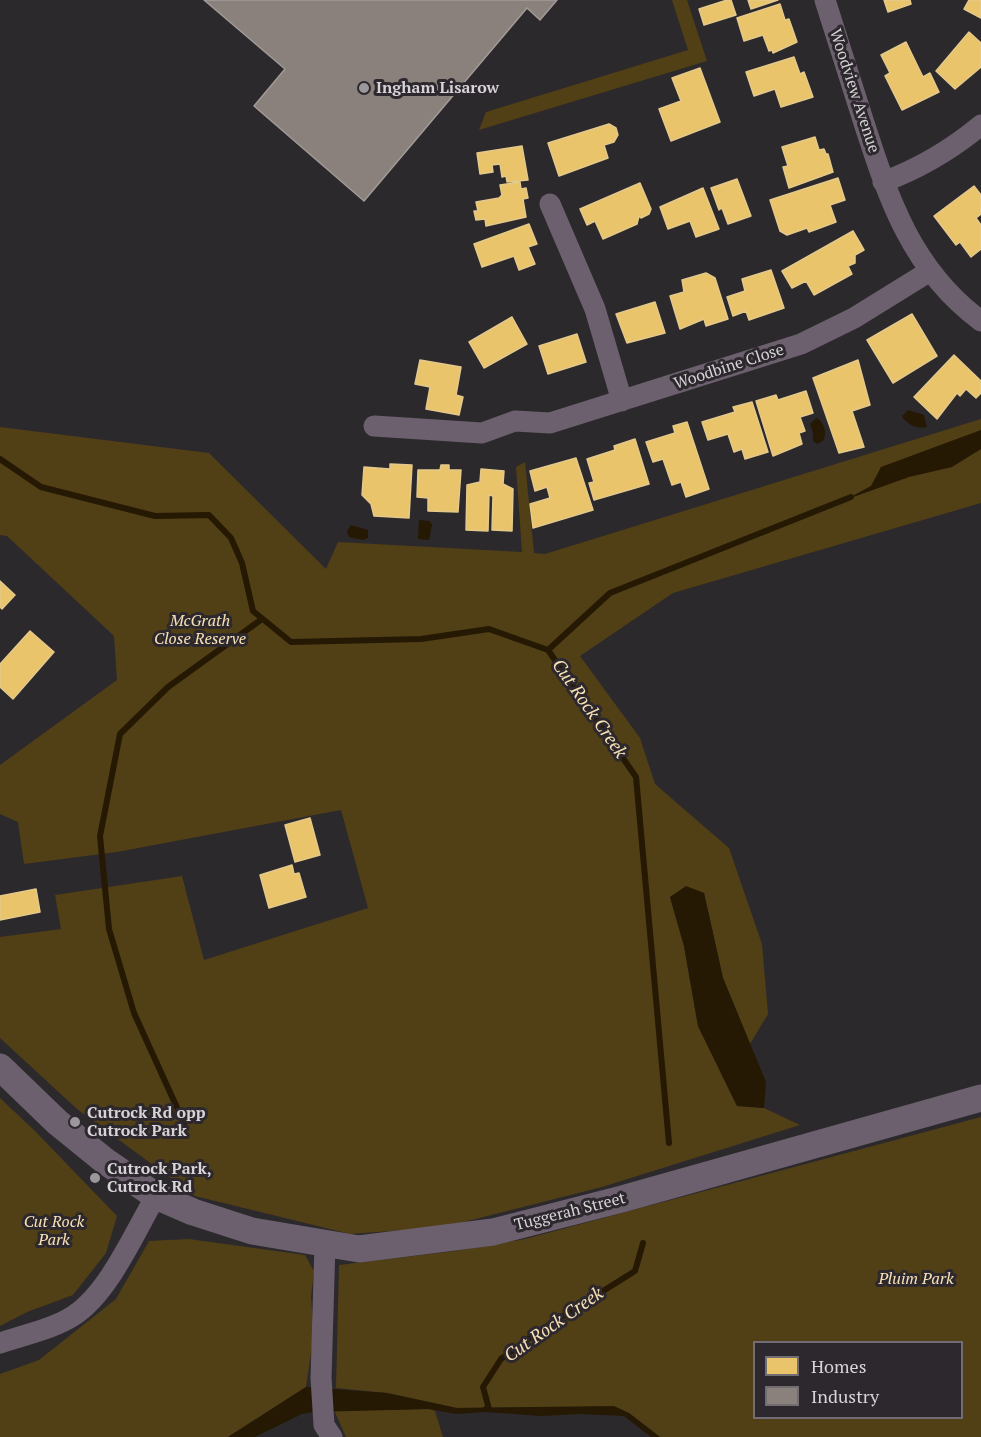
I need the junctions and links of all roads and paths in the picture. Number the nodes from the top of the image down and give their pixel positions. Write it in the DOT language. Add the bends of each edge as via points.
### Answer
graph roads {
  1 [pos="825,0"];
  2 [pos="981,125"];
  3 [pos="883,182"];
  4 [pos="550,204"];
  5 [pos="930,271"];
  6 [pos="981,321"];
  7 [pos="622,401"];
  8 [pos="374,426"];
  9 [pos="0,1067"];
  10 [pos="981,1098"];
  11 [pos="156,1196"];
  12 [pos="326,1244"];
  13 [pos="0,1343"];
  14 [pos="328,1431"];
  1 -- 3 [label="street, Woodview Avenue"];
  2 -- 3 [label="street" via="906,174"];
  3 -- 5 [label="street, Woodview Avenue" via="904,232"];
  4 -- 7 [label="street" via="595,309"];
  5 -- 6 [label="street, Woodview Avenue"];
  5 -- 7 [label="street, Woodbine Close" via="854,318 801,344"];
  7 -- 8 [label="street, Woodbine Close" via="550,423 515,421 482,433"];
  9 -- 11 [label="street, Tuggerah Street" via="57,1122"];
  10 -- 12 [label="street, Tuggerah Street" via="493,1232 359,1249"];
  11 -- 12 [label="street, Tuggerah Street" via="222,1223"];
  11 -- 13 [label="street" via="90,1302 72,1317"];
  12 -- 14 [label="street" via="321,1378"];
}
